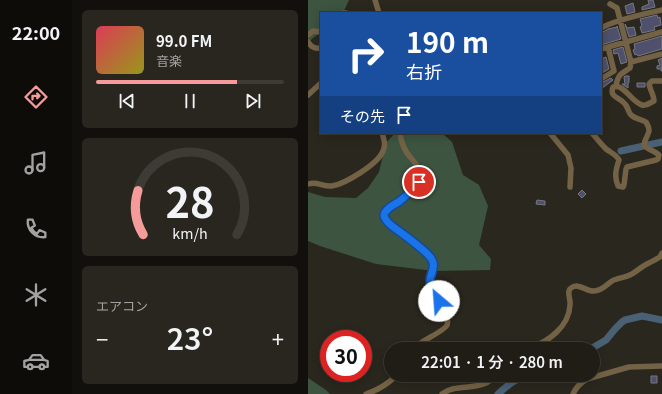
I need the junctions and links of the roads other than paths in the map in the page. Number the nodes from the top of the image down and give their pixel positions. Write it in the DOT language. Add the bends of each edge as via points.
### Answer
graph roads {
  1 [pos="375,0"];
  2 [pos="610,4"];
  3 [pos="662,10"];
  4 [pos="379,12"];
  5 [pos="620,21"];
  6 [pos="602,28"];
  7 [pos="320,32"];
  8 [pos="662,32"];
  9 [pos="308,35"];
  10 [pos="308,42"];
  11 [pos="626,42"];
  12 [pos="608,47"];
  13 [pos="320,48"];
  14 [pos="602,48"];
  15 [pos="662,54"];
  16 [pos="631,62"];
  17 [pos="602,77"];
  18 [pos="662,81"];
  19 [pos="320,84"];
  20 [pos="616,86"];
  21 [pos="308,95"];
  22 [pos="382,134"];
  23 [pos="400,134"];
  24 [pos="551,134"];
  25 [pos="593,134"];
  26 [pos="308,184"];
  27 [pos="570,187"];
  28 [pos="662,253"];
  29 [pos="421,342"];
  30 [pos="544,342"];
  31 [pos="662,366"];
  32 [pos="389,382"];
  33 [pos="486,382"];
  34 [pos="366,394"];
  35 [pos="442,394"];
  36 [pos="573,394"];
  1 -- 4 [label="street"];
  2 -- 5 [label="street" via="617,8"];
  3 -- 5 [label="street"];
  5 -- 6 [label="street"];
  5 -- 11 [label="street"];
  7 -- 9 [label="street" via="313,31"];
  8 -- 11 [label="street"];
  10 -- 13 [label="street" via="313,47"];
  11 -- 12 [label="street"];
  11 -- 16 [label="street"];
  12 -- 14 [label="street"];
  12 -- 17 [label="street" via="614,71"];
  15 -- 16 [label="street"];
  16 -- 20 [label="street" via="630,68 620,74"];
  18 -- 20 [label="street" via="652,81 649,84 654,101 642,105 620,86"];
  19 -- 21 [label="street"];
  20 -- 25 [label="street" via="612,91 615,97 625,104 630,115 649,126 650,132 644,145 657,153 658,159 627,167 624,185 618,186 616,173 619,160"];
  22 -- 26 [label="street" via="383,153 360,174 332,186 313,182"];
  23 -- 29 [label="street" via="403,145 421,174 419,182 401,200 390,206 384,217 432,259 434,265 430,278 431,287 447,319 447,324 442,330"];
  24 -- 27 [label="street" via="568,156 571,168"];
  28 -- 30 [label="street" via="631,275 612,281 598,291 574,286 570,288 570,307 564,324"];
  31 -- 36 [label="street" via="629,367 586,379"];
  32 -- 34 [label="street"];
  33 -- 35 [label="street" via="478,386 453,388"];
}
